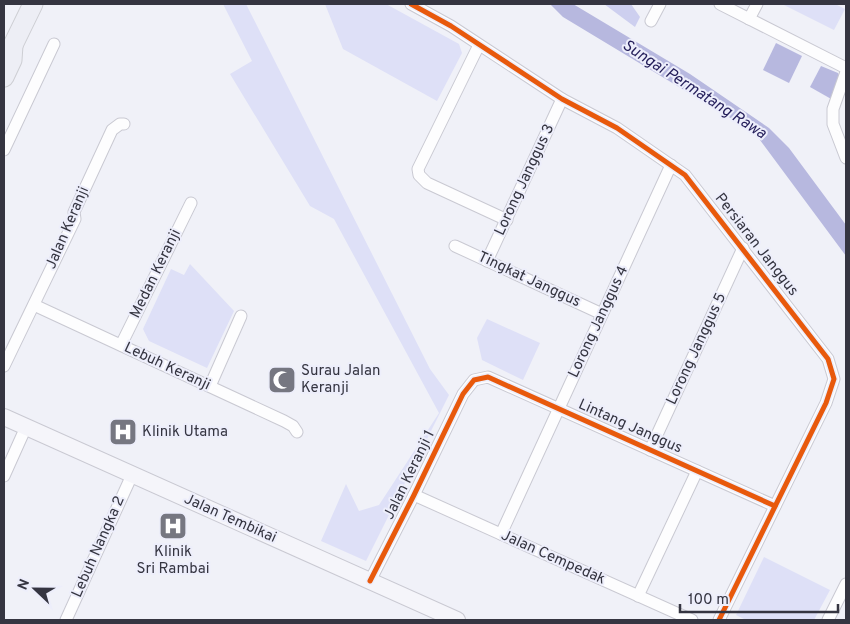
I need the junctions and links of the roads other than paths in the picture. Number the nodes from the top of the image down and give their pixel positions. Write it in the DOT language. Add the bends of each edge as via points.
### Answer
graph roads {
  1 [pos="34,4"];
  2 [pos="411,4"];
  3 [pos="660,4"];
  4 [pos="720,4"];
  5 [pos="757,4"];
  6 [pos="749,19"];
  7 [pos="651,21"];
  8 [pos="54,44"];
  9 [pos="479,45"];
  10 [pos="8,50"];
  11 [pos="846,70"];
  12 [pos="4,77"];
  13 [pos="562,99"];
  14 [pos="124,124"];
  15 [pos="4,150"];
  16 [pos="846,158"];
  17 [pos="671,165"];
  18 [pos="191,203"];
  19 [pos="507,220"];
  20 [pos="455,246"];
  21 [pos="743,248"];
  22 [pos="487,261"];
  23 [pos="34,305"];
  24 [pos="602,314"];
  25 [pos="241,316"];
  26 [pos="121,345"];
  27 [pos="4,366"];
  28 [pos="474,380"];
  29 [pos="210,386"];
  30 [pos="559,408"];
  31 [pos="4,417"];
  32 [pos="26,427"];
  33 [pos="297,432"];
  34 [pos="650,450"];
  35 [pos="697,471"];
  36 [pos="132,475"];
  37 [pos="4,476"];
  38 [pos="414,495"];
  39 [pos="775,506"];
  40 [pos="501,534"];
  41 [pos="370,581"];
  42 [pos="846,584"];
  43 [pos="638,596"];
  44 [pos="69,619"];
  45 [pos="457,620"];
  46 [pos="692,620"];
  47 [pos="719,620"];
  48 [pos="828,620"];
  1 -- 10 [label="main road"];
  2 -- 9 [label="street, Persiaran Janggus"];
  3 -- 7 [label="street"];
  4 -- 6 [label="street"];
  5 -- 6 [label="street"];
  6 -- 11 [label="street"];
  8 -- 15 [label="street"];
  9 -- 13 [label="street, Persiaran Janggus"];
  9 -- 19 [label="street" via="418,169 427,183"];
  10 -- 12 [label="main road" via="12,60"];
  11 -- 16 [label="street" via="833,109 832,124"];
  13 -- 17 [label="street, Persiaran Janggus" via="617,128"];
  13 -- 19 [label="street, Lorong Janggus 3"];
  14 -- 23 [label="street, Jalan Keranji" via="112,130"];
  17 -- 21 [label="street, Persiaran Janggus" via="685,175"];
  17 -- 24 [label="street, Lorong Janggus 4"];
  18 -- 26 [label="street, Medan Keranji"];
  19 -- 22 [label="street, Lorong Janggus 3"];
  20 -- 22 [label="street, Tingkat Janggus"];
  21 -- 34 [label="street, Lorong Janggus 5"];
  21 -- 39 [label="street, Persiaran Janggus" via="828,358 834,379 826,403"];
  22 -- 24 [label="street, Tingkat Janggus"];
  23 -- 26 [label="street, Lebuh Keranji"];
  23 -- 27 [label="street, Jalan Keranji"];
  24 -- 30 [label="street, Lorong Janggus 4"];
  25 -- 29 [label="street"];
  26 -- 29 [label="street, Lebuh Keranji"];
  28 -- 30 [label="street, Lintang Janggus" via="488,377"];
  28 -- 38 [label="street, Jalan Keranji 1" via="463,394"];
  29 -- 33 [label="street, Lebuh Keranji" via="284,421"];
  30 -- 34 [label="street, Lintang Janggus"];
  30 -- 40 [label="street, Lorong Janggus 4"];
  31 -- 32 [label="street, Jalan Tembikai"];
  32 -- 36 [label="street, Jalan Tembikai"];
  32 -- 37 [label="street"];
  34 -- 35 [label="street, Lintang Janggus"];
  35 -- 39 [label="street, Lintang Janggus"];
  35 -- 43 [label="street"];
  36 -- 41 [label="street, Jalan Tembikai"];
  36 -- 44 [label="street, Lebuh Nangka 2"];
  38 -- 40 [label="street, Jalan Cempedak"];
  38 -- 41 [label="street, Jalan Keranji 1"];
  39 -- 47 [label="street, Persiaran Janggus"];
  40 -- 43 [label="street, Jalan Cempedak"];
  41 -- 45 [label="street, Jalan Tembikai"];
  42 -- 48 [label="street"];
  43 -- 46 [label="street, Jalan Cempedak"];
}
